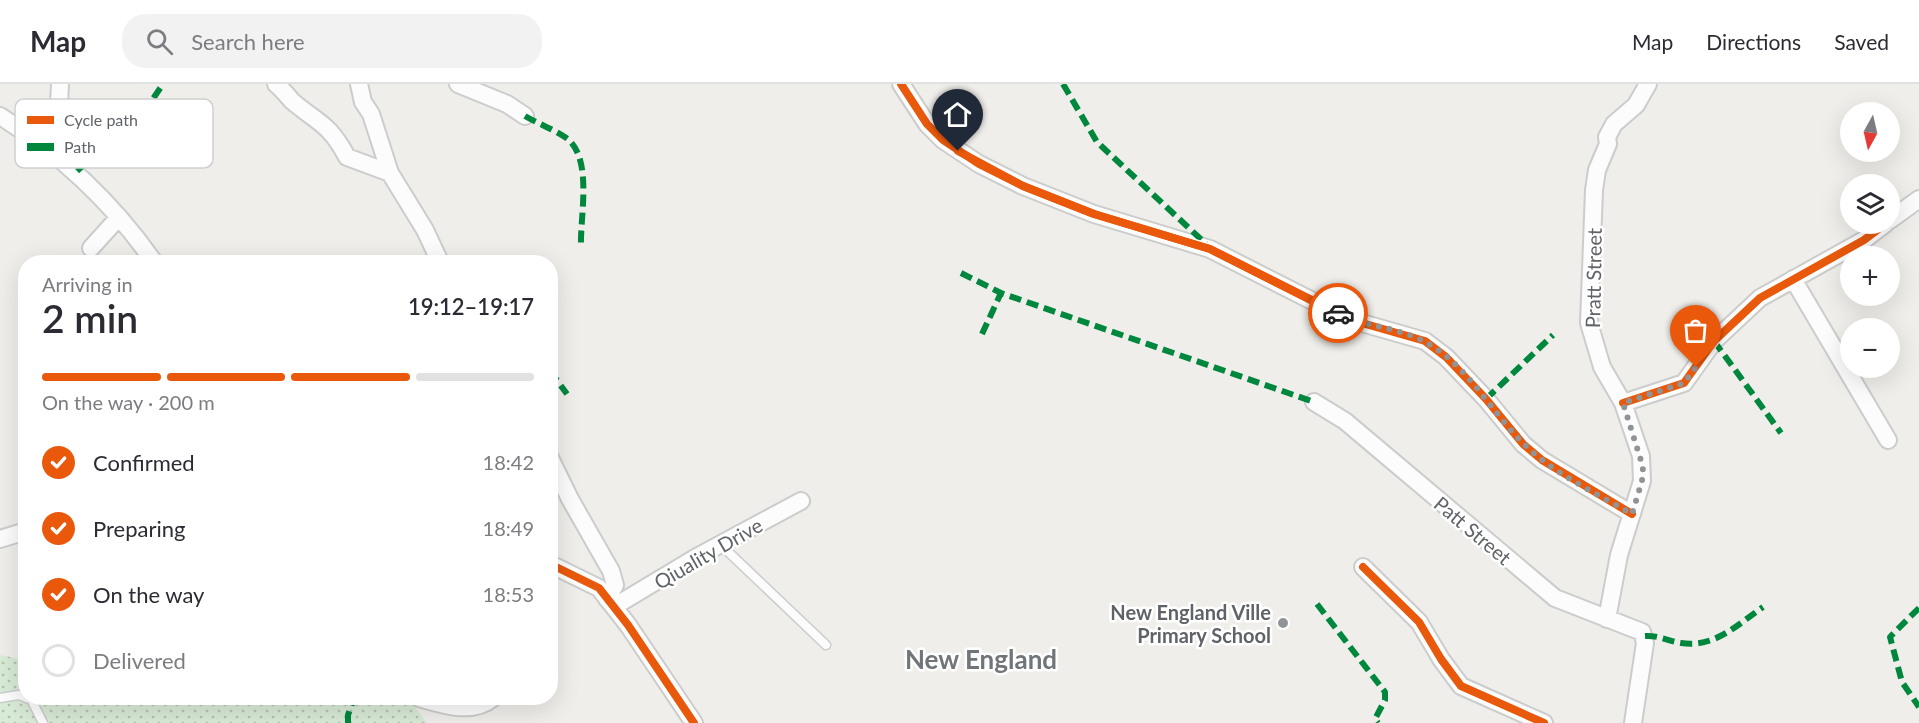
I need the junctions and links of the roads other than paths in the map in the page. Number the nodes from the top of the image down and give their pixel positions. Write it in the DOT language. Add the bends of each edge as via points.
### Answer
graph roads {
  1 [pos="60,84"];
  2 [pos="276,84"];
  3 [pos="359,84"];
  4 [pos="901,84"];
  5 [pos="1648,84"];
  6 [pos="462,85"];
  7 [pos="59,99"];
  8 [pos="0,116"];
  9 [pos="525,116"];
  10 [pos="15,125"];
  11 [pos="73,168"];
  12 [pos="390,173"];
  13 [pos="1919,199"];
  14 [pos="1900,213"];
  15 [pos="119,217"];
  16 [pos="1872,234"];
  17 [pos="91,248"];
  18 [pos="149,255"];
  19 [pos="437,255"];
  20 [pos="1793,279"];
  21 [pos="1314,402"];
  22 [pos="1623,403"];
  23 [pos="1888,440"];
  24 [pos="558,474"];
  25 [pos="801,501"];
  26 [pos="1632,514"];
  27 [pos="18,533"];
  28 [pos="0,539"];
  29 [pos="721,545"];
  30 [pos="1363,567"];
  31 [pos="558,568"];
  32 [pos="611,603"];
  33 [pos="1607,619"];
  34 [pos="826,645"];
  35 [pos="18,695"];
  36 [pos="0,698"];
  37 [pos="35,705"];
  38 [pos="446,705"];
  39 [pos="483,705"];
  40 [pos="43,723"];
  41 [pos="694,723"];
  42 [pos="1544,723"];
  43 [pos="1633,723"];
  1 -- 7 [label="street"];
  2 -- 12 [label="street" via="320,120 337,138 347,157"];
  3 -- 12 [label="street"];
  4 -- 26 [label="street" via="927,124 943,140 1023,186 1094,214 1210,249 1348,319 1425,341 1446,357 1542,460"];
  5 -- 22 [label="street, Pratt Street" via="1636,105 1614,124 1607,137 1594,190 1589,323 1602,367"];
  6 -- 9 [label="street"];
  8 -- 10 [label="street"];
  11 -- 15 [label="street"];
  12 -- 19 [label="street"];
  13 -- 14 [label="street"];
  15 -- 17 [label="street"];
  15 -- 18 [label="street"];
  16 -- 20 [label="street"];
  20 -- 22 [label="street" via="1760,298 1728,326 1684,383"];
  20 -- 23 [label="street"];
  21 -- 33 [label="street, Patt Street" via="1345,421 1555,598"];
  22 -- 26 [label="street, Pratt Street" via="1643,467"];
  24 -- 32 [label="street" via="611,571 615,585"];
  25 -- 29 [label="street, Qiuality Drive"];
  26 -- 33 [label="street, Pratt Street" via="1615,570"];
  27 -- 28 [label="street"];
  29 -- 32 [label="street, Qiuality Drive"];
  29 -- 34 [label="lane"];
  30 -- 42 [label="street" via="1419,622 1461,686"];
  31 -- 32 [label="street" via="599,588"];
  32 -- 41 [label="street"];
  33 -- 43 [label="street, Patt Street" via="1645,636"];
  35 -- 36 [label="lane"];
  37 -- 40 [label="lane"];
  38 -- 39 [label="street"];
}
